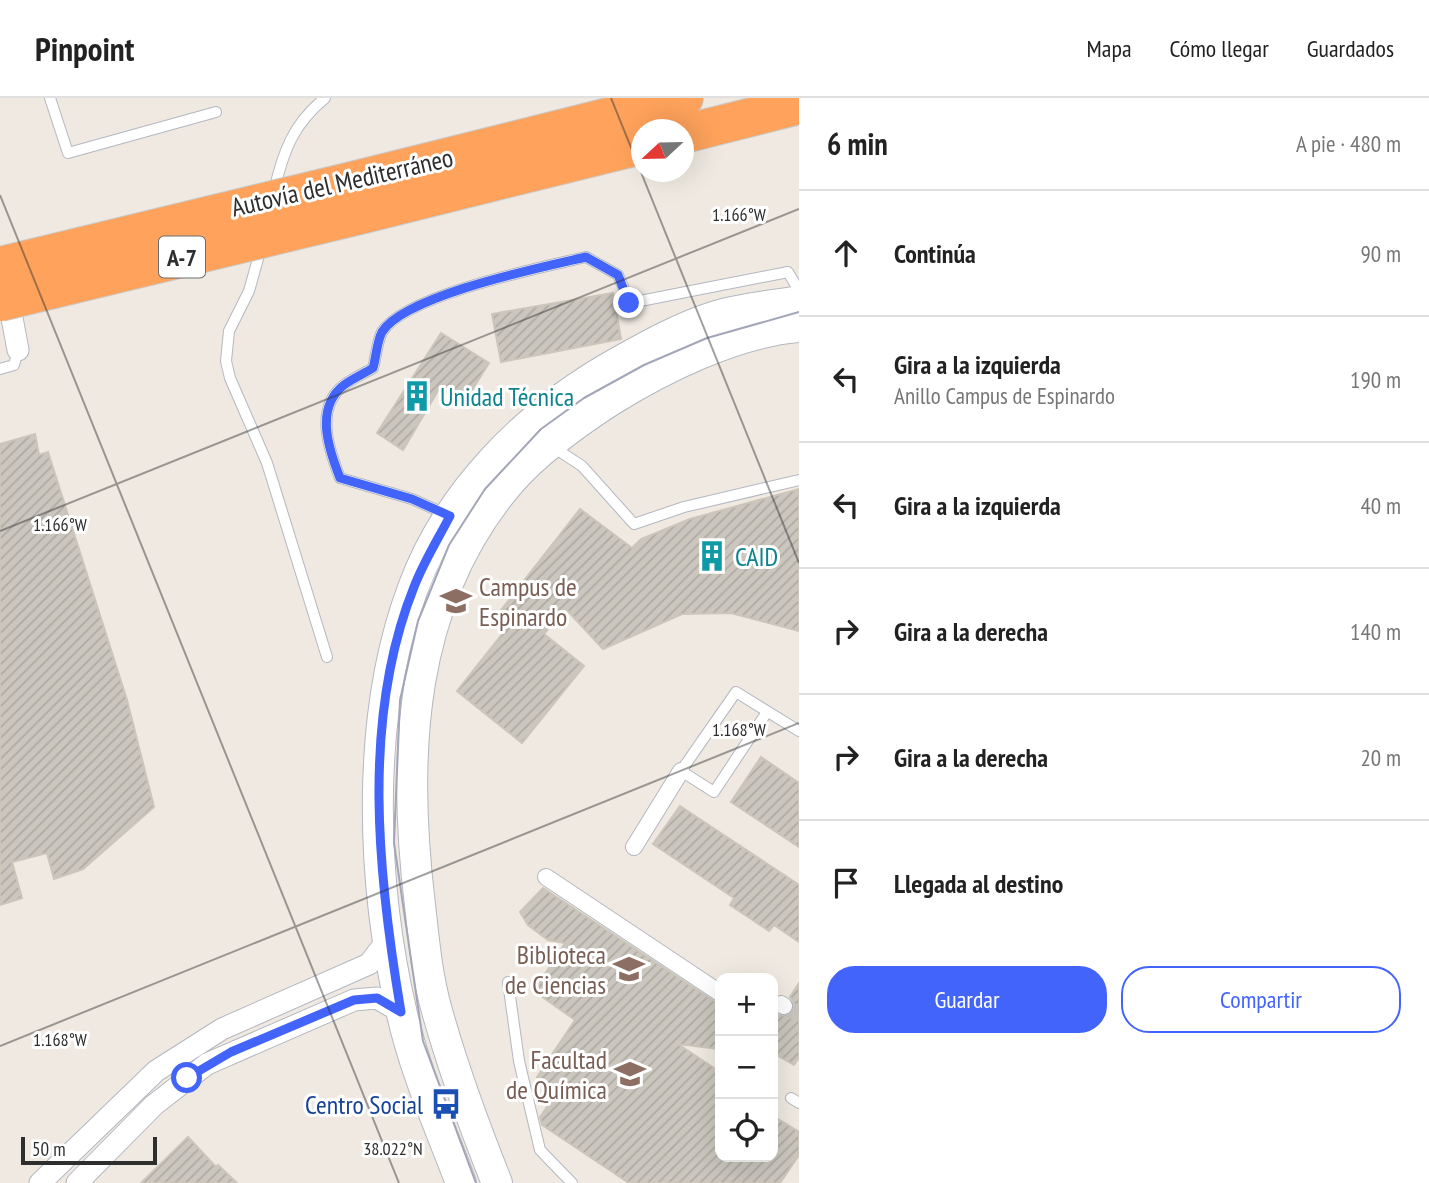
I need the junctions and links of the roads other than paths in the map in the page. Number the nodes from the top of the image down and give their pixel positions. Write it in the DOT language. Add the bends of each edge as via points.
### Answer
graph roads {
  1 [pos="50,98"];
  2 [pos="325,98"];
  3 [pos="684,98"];
  4 [pos="799,105"];
  5 [pos="216,112"];
  6 [pos="694,131"];
  7 [pos="631,147"];
  8 [pos="360,197"];
  9 [pos="269,214"];
  10 [pos="266,226"];
  11 [pos="0,257"];
  12 [pos="0,266"];
  13 [pos="799,292"];
  14 [pos="799,301"];
  15 [pos="0,302"];
  16 [pos="799,327"];
  17 [pos="18,350"];
  18 [pos="0,369"];
  19 [pos="550,446"];
  20 [pos="799,480"];
  21 [pos="450,516"];
  22 [pos="327,657"];
  23 [pos="767,712"];
  24 [pos="799,731"];
  25 [pos="681,771"];
  26 [pos="634,848"];
  27 [pos="546,877"];
  28 [pos="389,938"];
  29 [pos="508,982"];
  30 [pos="715,990"];
  31 [pos="401,1012"];
  32 [pos="40,1183"];
  33 [pos="77,1183"];
  34 [pos="461,1183"];
  35 [pos="498,1183"];
  36 [pos="572,1183"];
  1 -- 5 [label="lane" via="68,153"];
  2 -- 9 [label="lane" via="297,126 283,151"];
  3 -- 8 [label="highway, Autovía del Mediterráneo / A-7"];
  4 -- 6 [label="highway"];
  7 -- 8 [label="highway, Autovía del Mediterráneo / A-7"];
  8 -- 12 [label="highway, Autovía del Mediterráneo / A-7, bridge"];
  8 -- 15 [label="highway, Autovía del Mediterráneo / A-7, bridge"];
  10 -- 22 [label="lane" via="254,276 229,331 226,360 267,463"];
  11 -- 17 [label="street"];
  13 -- 21 [label="lane" via="788,272 629,303 618,275 586,257 480,281 408,313 383,331 373,368 341,387 328,408 326,443 340,478 412,499"];
  14 -- 21 [label="main road" via="717,316 652,344 579,385 519,431"];
  16 -- 19 [label="main road" via="707,351 584,418"];
  17 -- 18 [label="lane" via="14,365"];
  19 -- 20 [label="lane" via="582,466 634,524 684,507"];
  19 -- 35 [label="main road" via="511,480 463,556 440,601 414,712 409,784 426,959 437,1010"];
  21 -- 28 [label="main road" via="414,587 394,656 381,741 378,833"];
  23 -- 24 [label="lane"];
  23 -- 25 [label="lane" via="736,692"];
  23 -- 25 [label="lane" via="714,792"];
  25 -- 26 [label="street"];
  27 -- 30 [label="street"];
  28 -- 31 [label="main road"];
  28 -- 32 [label="street" via="369,964 205,1038 156,1071"];
  29 -- 36 [label="lane" via="519,1061 540,1150"];
  31 -- 33 [label="street" via="386,1002 362,998 207,1064 170,1090"];
  31 -- 34 [label="main road"];
}
